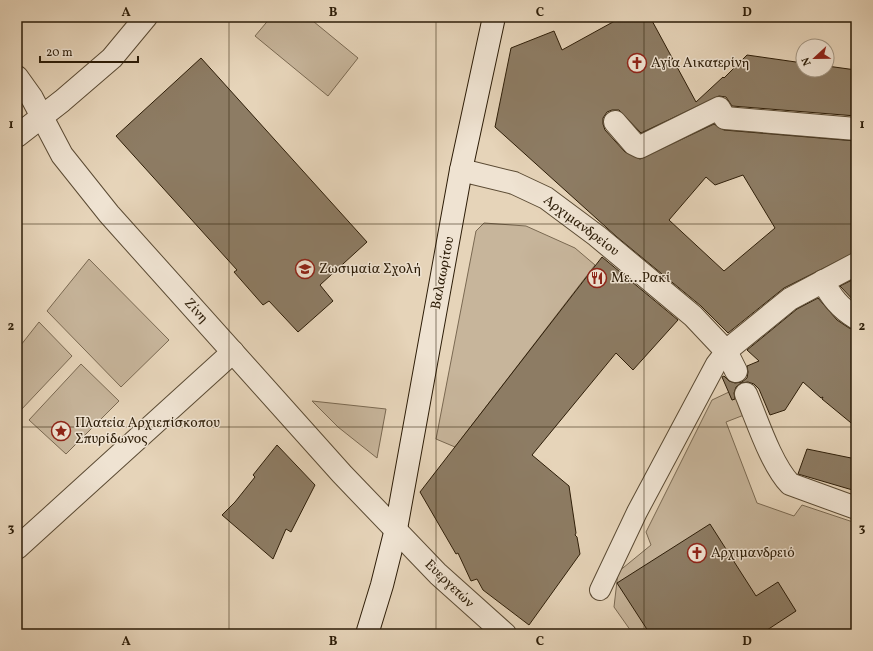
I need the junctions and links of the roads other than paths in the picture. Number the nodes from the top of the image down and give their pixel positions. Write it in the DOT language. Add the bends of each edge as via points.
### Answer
graph roads {
  1 [pos="146,17"];
  2 [pos="494,17"];
  3 [pos="17,77"];
  4 [pos="42,117"];
  5 [pos="615,122"];
  6 [pos="856,129"];
  7 [pos="17,136"];
  8 [pos="461,170"];
  9 [pos="856,264"];
  10 [pos="823,281"];
  11 [pos="856,318"];
  12 [pos="233,352"];
  13 [pos="726,352"];
  14 [pos="736,371"];
  15 [pos="746,394"];
  16 [pos="856,508"];
  17 [pos="396,529"];
  18 [pos="17,548"];
  19 [pos="600,590"];
  20 [pos="366,634"];
  21 [pos="505,634"];
  1 -- 4 [label="street" via="112,58"];
  2 -- 8 [label="street, Βαλαωρίτου"];
  3 -- 4 [label="street, Ζίνη"];
  4 -- 7 [label="street"];
  4 -- 12 [label="street, Ζίνη" via="62,154 89,190"];
  5 -- 6 [label="street" via="634,144 640,146 720,108 725,118"];
  8 -- 13 [label="street, Αρχιμανδρείου" via="514,183 546,198 597,236 693,316"];
  8 -- 17 [label="street, Βαλαωρίτου"];
  9 -- 10 [label="street"];
  10 -- 11 [label="street" via="831,297"];
  10 -- 13 [label="street" via="790,299"];
  12 -- 17 [label="street, Ζίνη" via="342,474"];
  12 -- 18 [label="street"];
  13 -- 14 [label="street, Αρχιμανδρείου"];
  13 -- 19 [label="lane" via="716,364 637,512"];
  15 -- 16 [label="street" via="786,480 799,488"];
  17 -- 20 [label="street, Βαλαωρίτου"];
  17 -- 21 [label="street, Ευεργετών" via="438,574"];
}
